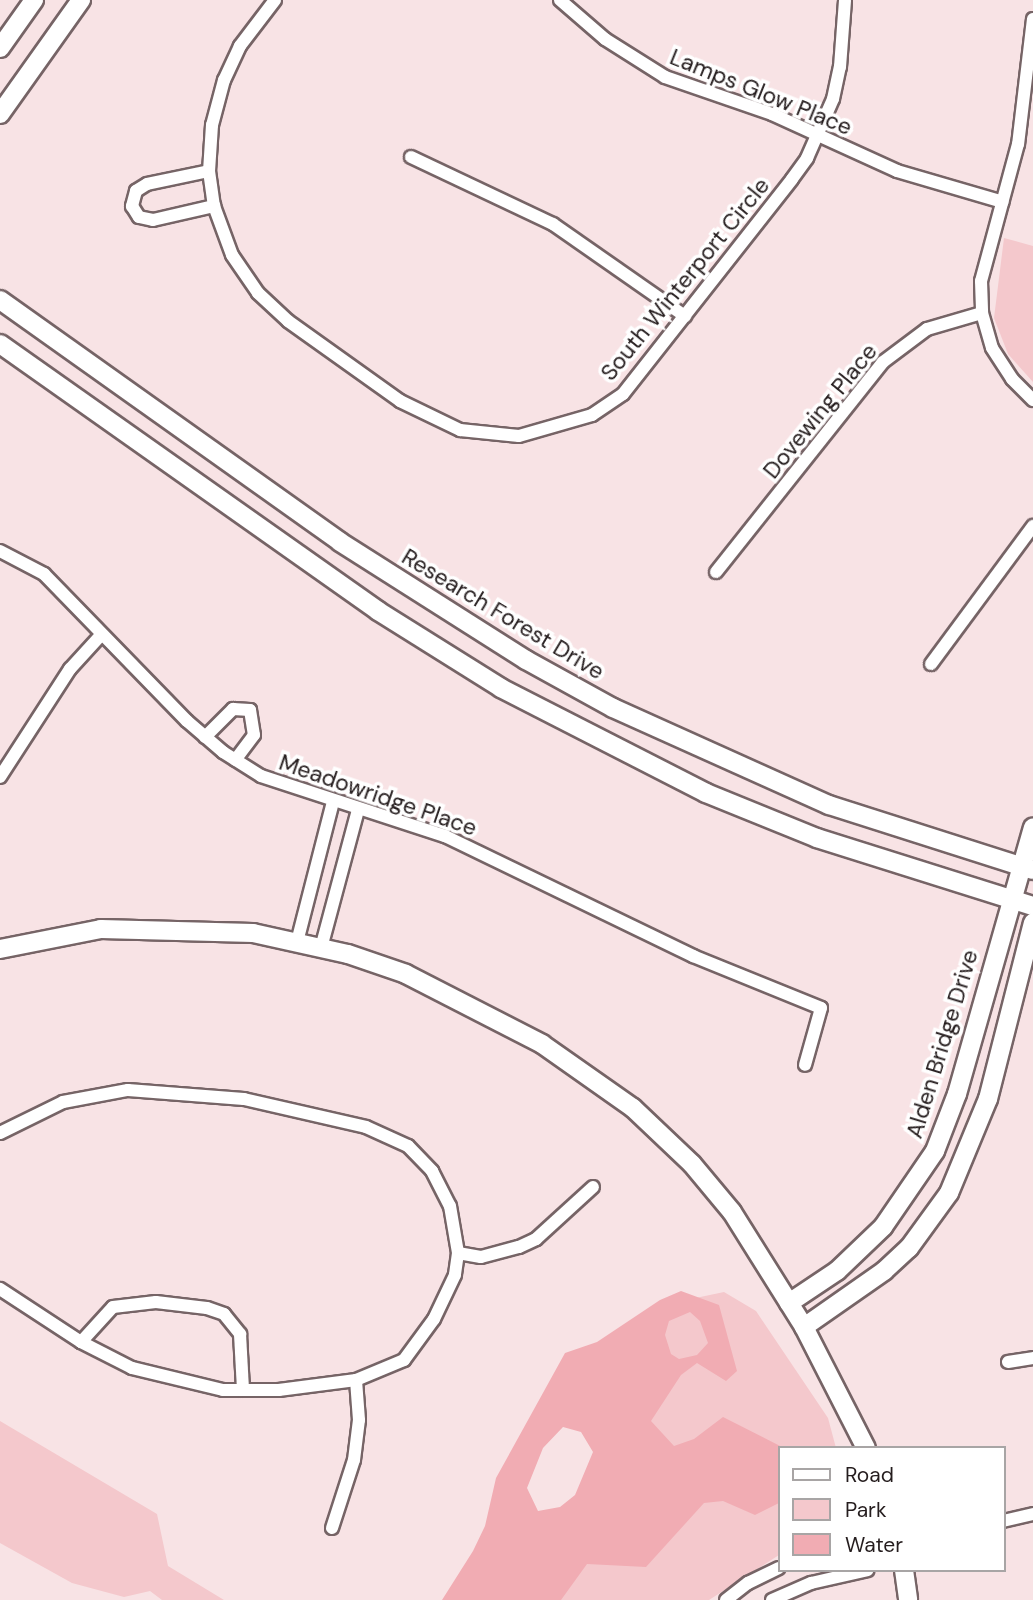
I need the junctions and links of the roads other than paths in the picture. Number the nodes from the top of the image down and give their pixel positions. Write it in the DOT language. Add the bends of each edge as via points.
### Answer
graph roads {
  1 [pos="34,0"];
  2 [pos="81,0"];
  3 [pos="275,0"];
  4 [pos="560,0"];
  5 [pos="845,0"];
  6 [pos="1033,19"];
  7 [pos="0,48"];
  8 [pos="0,114"];
  9 [pos="817,135"];
  10 [pos="411,157"];
  11 [pos="209,171"];
  12 [pos="1003,202"];
  13 [pos="214,206"];
  14 [pos="0,300"];
  15 [pos="982,313"];
  16 [pos="685,316"];
  17 [pos="0,344"];
  18 [pos="1033,400"];
  19 [pos="1033,526"];
  20 [pos="0,551"];
  21 [pos="716,572"];
  22 [pos="101,635"];
  23 [pos="931,664"];
  24 [pos="205,737"];
  25 [pos="235,760"];
  26 [pos="0,777"];
  27 [pos="333,802"];
  28 [pos="358,810"];
  29 [pos="1033,828"];
  30 [pos="1027,868"];
  31 [pos="1011,900"];
  32 [pos="1033,906"];
  33 [pos="1033,923"];
  34 [pos="297,942"];
  35 [pos="321,947"];
  36 [pos="0,949"];
  37 [pos="804,1065"];
  38 [pos="0,1133"];
  39 [pos="593,1187"];
  40 [pos="458,1253"];
  41 [pos="0,1289"];
  42 [pos="789,1303"];
  43 [pos="804,1327"];
  44 [pos="82,1342"];
  45 [pos="1033,1358"];
  46 [pos="1008,1362"];
  47 [pos="356,1380"];
  48 [pos="243,1390"];
  49 [pos="865,1446"];
  50 [pos="1033,1514"];
  51 [pos="1005,1521"];
  52 [pos="332,1528"];
  53 [pos="778,1568"];
  54 [pos="859,1572"];
  55 [pos="904,1572"];
  56 [pos="726,1600"];
  57 [pos="772,1600"];
  58 [pos="908,1600"];
  1 -- 7 [label="main road"];
  2 -- 8 [label="main road"];
  3 -- 11 [label="street, South Winterport Circle" via="240,46 224,80 212,125"];
  4 -- 9 [label="street, Lamps Glow Place" via="648,68"];
  5 -- 9 [label="street, South Winterport Circle" via="841,67"];
  6 -- 12 [label="street" via="1026,98"];
  9 -- 12 [label="street, Lamps Glow Place" via="897,171"];
  9 -- 16 [label="street, South Winterport Circle" via="792,179"];
  10 -- 16 [label="street" via="553,224"];
  11 -- 13 [label="street, South Winterport Circle"];
  11 -- 13 [label="street" via="147,184 136,191 132,206 139,217 153,220"];
  12 -- 15 [label="street" via="981,281"];
  13 -- 16 [label="street, South Winterport Circle" via="232,255 271,306 400,401 460,430 519,436 592,415 636,381"];
  14 -- 30 [label="main road, Research Forest Drive" via="373,565 548,672 625,713 829,805"];
  15 -- 18 [label="street" via="1000,363"];
  15 -- 21 [label="street, Dovewing Place" via="926,329 883,362"];
  17 -- 31 [label="main road" via="378,611 513,695 682,781 792,828"];
  19 -- 23 [label="street"];
  20 -- 22 [label="street, Meadowridge Place" via="44,574"];
  22 -- 24 [label="street, Meadowridge Place"];
  22 -- 26 [label="street" via="71,669"];
  24 -- 25 [label="street, Meadowridge Place"];
  24 -- 25 [label="street" via="233,709 250,710 254,734"];
  25 -- 27 [label="street, Meadowridge Place" via="261,776"];
  27 -- 28 [label="street, Meadowridge Place"];
  27 -- 34 [label="street"];
  28 -- 35 [label="street"];
  28 -- 37 [label="street, Meadowridge Place" via="445,836 693,956 821,1008"];
  29 -- 30 [label="main road, Alden Bridge Drive"];
  30 -- 31 [label="main road, Alden Bridge Drive"];
  31 -- 32 [label="main road"];
  31 -- 42 [label="main road, Alden Bridge Drive" via="957,1094 935,1152 883,1227 837,1271"];
  33 -- 43 [label="main road" via="988,1099 949,1193 909,1248"];
  34 -- 35 [label="main road"];
  34 -- 36 [label="main road" via="253,933 101,929"];
  35 -- 42 [label="main road" via="406,974 485,1012 542,1044 633,1108 692,1164 732,1212"];
  38 -- 40 [label="street" via="63,1102 128,1090 244,1099 366,1127 408,1146 432,1171 450,1206"];
  39 -- 40 [label="street" via="527,1243 481,1257"];
  40 -- 47 [label="street" via="455,1275 417,1347 404,1360"];
  41 -- 44 [label="street"];
  42 -- 43 [label="main road"];
  43 -- 49 [label="main road"];
  44 -- 48 [label="street" via="155,1375"];
  44 -- 48 [label="street" via="113,1307 156,1303 207,1307 224,1314 240,1334"];
  45 -- 46 [label="street"];
  47 -- 48 [label="street"];
  47 -- 52 [label="street" via="359,1420 354,1460"];
  50 -- 51 [label="street"];
  53 -- 56 [label="street"];
  54 -- 57 [label="street" via="811,1583"];
  55 -- 58 [label="main road"];
}
